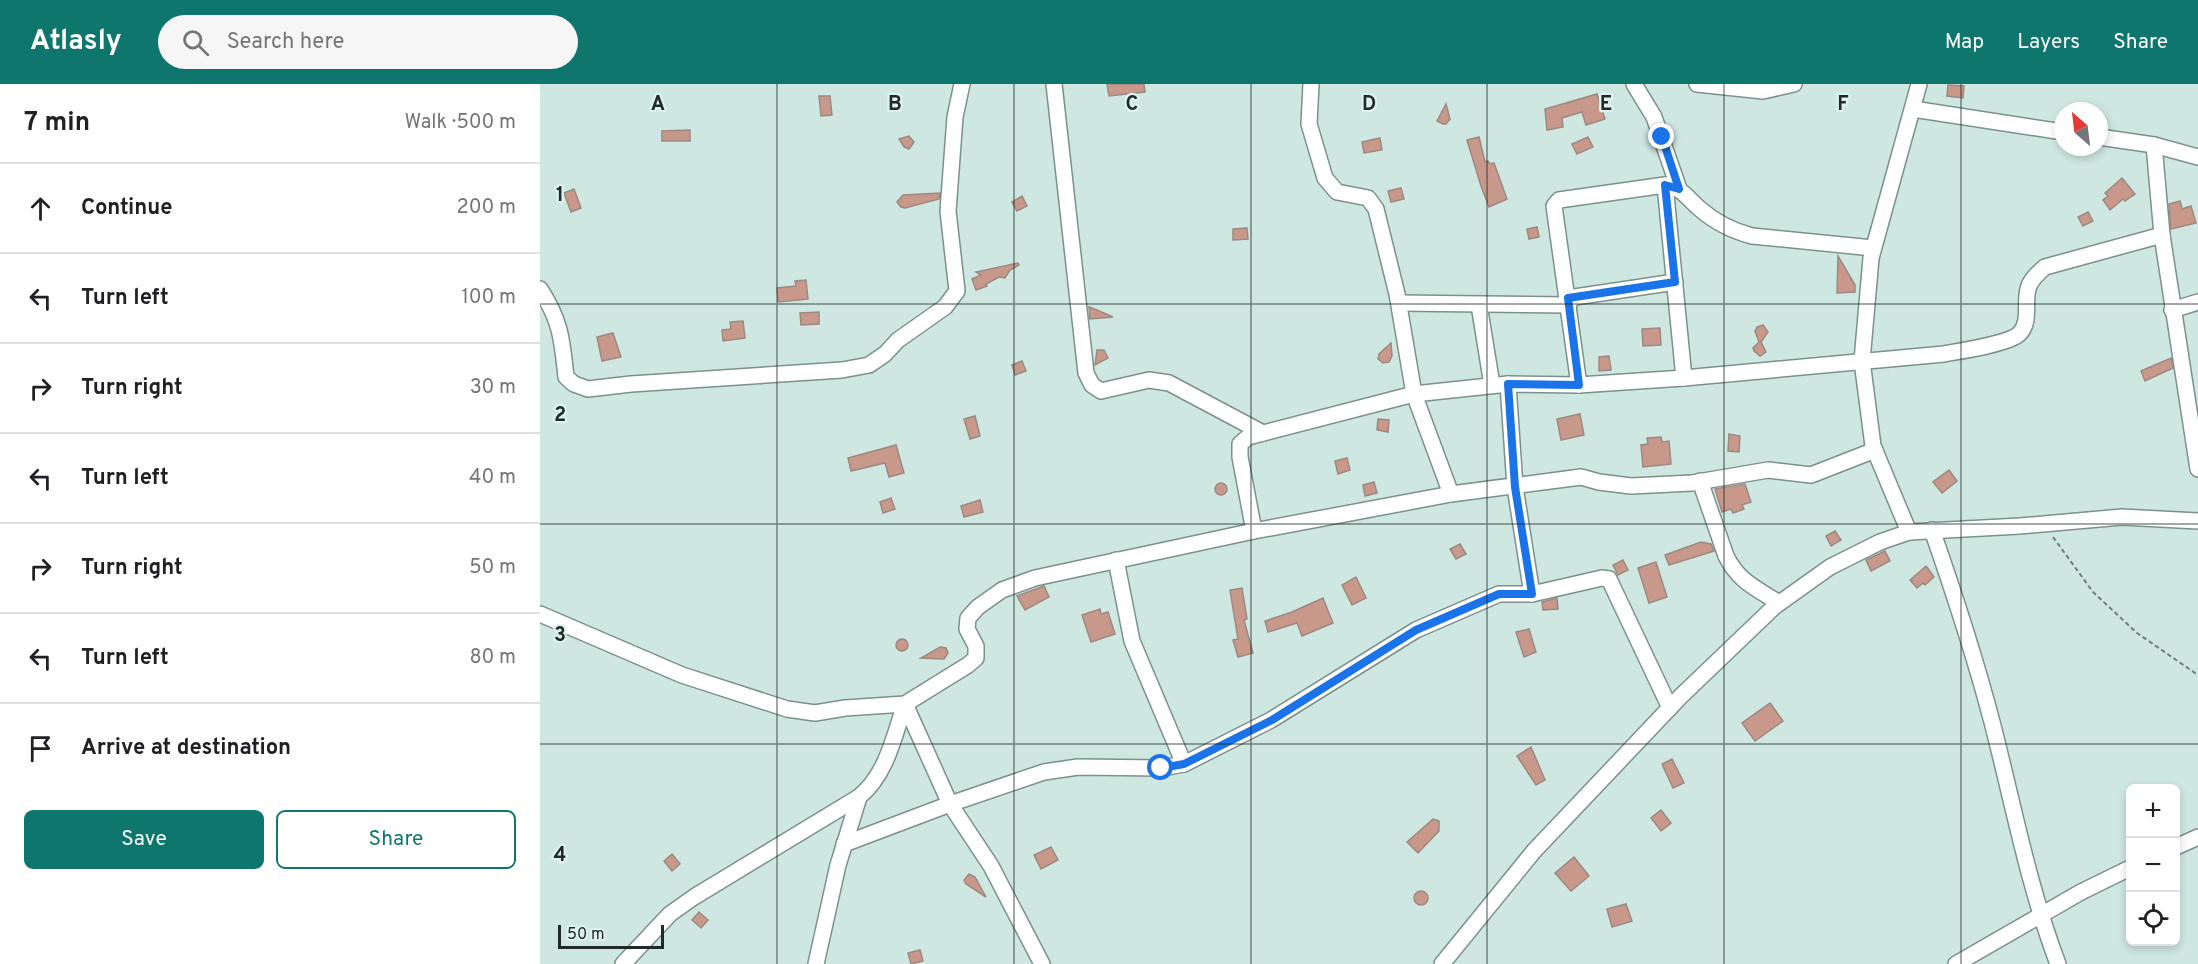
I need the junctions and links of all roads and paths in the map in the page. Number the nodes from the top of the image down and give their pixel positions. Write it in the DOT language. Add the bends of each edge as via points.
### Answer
graph roads {
  1 [pos="962,84"];
  2 [pos="1054,84"];
  3 [pos="1311,84"];
  4 [pos="1634,84"];
  5 [pos="1698,84"];
  6 [pos="1794,84"];
  7 [pos="1919,84"];
  8 [pos="1913,109"];
  9 [pos="2054,131"];
  10 [pos="2108,138"];
  11 [pos="2154,145"];
  12 [pos="2198,157"];
  13 [pos="1672,187"];
  14 [pos="2162,235"];
  15 [pos="1874,248"];
  16 [pos="1675,282"];
  17 [pos="540,289"];
  18 [pos="1569,301"];
  19 [pos="2198,302"];
  20 [pos="1399,303"];
  21 [pos="1479,305"];
  22 [pos="2172,310"];
  23 [pos="1862,362"];
  24 [pos="1684,378"];
  25 [pos="1508,384"];
  26 [pos="1492,385"];
  27 [pos="1579,385"];
  28 [pos="1414,394"];
  29 [pos="1263,433"];
  30 [pos="1875,450"];
  31 [pos="2198,469"];
  32 [pos="1700,481"];
  33 [pos="1515,487"];
  34 [pos="1451,494"];
  35 [pos="2198,521"];
  36 [pos="2044,524"];
  37 [pos="1932,530"];
  38 [pos="1254,531"];
  39 [pos="1909,532"];
  40 [pos="1116,560"];
  41 [pos="1532,594"];
  42 [pos="1779,603"];
  43 [pos="540,614"];
  44 [pos="2198,675"];
  45 [pos="905,704"];
  46 [pos="1670,708"];
  47 [pos="1184,764"];
  48 [pos="859,797"];
  49 [pos="950,804"];
  50 [pos="2198,837"];
  51 [pos="844,844"];
  52 [pos="2180,845"];
  53 [pos="2126,870"];
  54 [pos="2040,915"];
  55 [pos="623,964"];
  56 [pos="816,964"];
  57 [pos="1042,964"];
  58 [pos="1442,964"];
  59 [pos="1956,964"];
  60 [pos="2058,964"];
  1 -- 17 [label="street" via="955,117 948,211 957,291 945,307 869,365 588,389 566,377 554,311"];
  2 -- 29 [label="street" via="1086,373 1092,385 1101,391 1149,380 1169,383"];
  3 -- 20 [label="street" via="1309,124 1325,178 1337,192 1362,196 1373,203"];
  4 -- 13 [label="street" via="1654,117"];
  5 -- 6 [label="street" via="1763,91"];
  7 -- 8 [label="street"];
  8 -- 9 [label="street"];
  8 -- 15 [label="street"];
  10 -- 11 [label="street"];
  11 -- 12 [label="street"];
  11 -- 14 [label="street"];
  13 -- 15 [label="street" via="1717,221 1752,236"];
  13 -- 16 [label="street"];
  13 -- 18 [label="street" via="1654,185 1557,201 1554,206"];
  14 -- 22 [label="street"];
  14 -- 23 [label="street" via="2045,267 2028,289 2025,326 2009,339 1944,354"];
  15 -- 23 [label="street"];
  16 -- 18 [label="street"];
  16 -- 24 [label="street"];
  18 -- 21 [label="street"];
  18 -- 27 [label="street"];
  19 -- 22 [label="street"];
  20 -- 21 [label="street"];
  20 -- 28 [label="street"];
  21 -- 26 [label="street"];
  22 -- 31 [label="street"];
  23 -- 24 [label="street"];
  23 -- 30 [label="street"];
  24 -- 27 [label="street"];
  25 -- 26 [label="street"];
  25 -- 27 [label="street"];
  25 -- 33 [label="street"];
  26 -- 28 [label="street"];
  28 -- 29 [label="street"];
  28 -- 34 [label="street"];
  29 -- 38 [label="street" via="1240,444"];
  30 -- 32 [label="street" via="1811,475 1768,470"];
  30 -- 39 [label="street"];
  32 -- 33 [label="street" via="1631,486 1581,477"];
  32 -- 42 [label="street" via="1732,568 1739,577"];
  33 -- 34 [label="street"];
  33 -- 41 [label="street"];
  34 -- 38 [label="street"];
  35 -- 36 [label="street" via="2122,517"];
  36 -- 37 [label="street"];
  36 -- 44 [label="path" via="2093,592 2137,633"];
  37 -- 39 [label="street"];
  37 -- 54 [label="street" via="1979,674"];
  38 -- 40 [label="street"];
  39 -- 42 [label="street" via="1830,567"];
  40 -- 45 [label="street" via="1035,578 1002,590 968,618 967,629 976,646 976,657"];
  40 -- 47 [label="street" via="1132,641"];
  41 -- 46 [label="street" via="1610,579"];
  41 -- 47 [label="street" via="1499,594 1416,630 1272,720"];
  42 -- 46 [label="street"];
  43 -- 45 [label="street" via="682,675 787,709 815,713"];
  45 -- 48 [label="street" via="879,775"];
  45 -- 49 [label="street"];
  46 -- 58 [label="street" via="1534,851"];
  47 -- 49 [label="street" via="1161,768 1078,767 1044,772"];
  48 -- 51 [label="street"];
  48 -- 55 [label="street" via="694,897 670,914"];
  49 -- 51 [label="street"];
  49 -- 57 [label="street" via="991,866"];
  50 -- 52 [label="street"];
  51 -- 56 [label="street"];
  53 -- 54 [label="street"];
  54 -- 59 [label="street"];
  54 -- 60 [label="street"];
}
